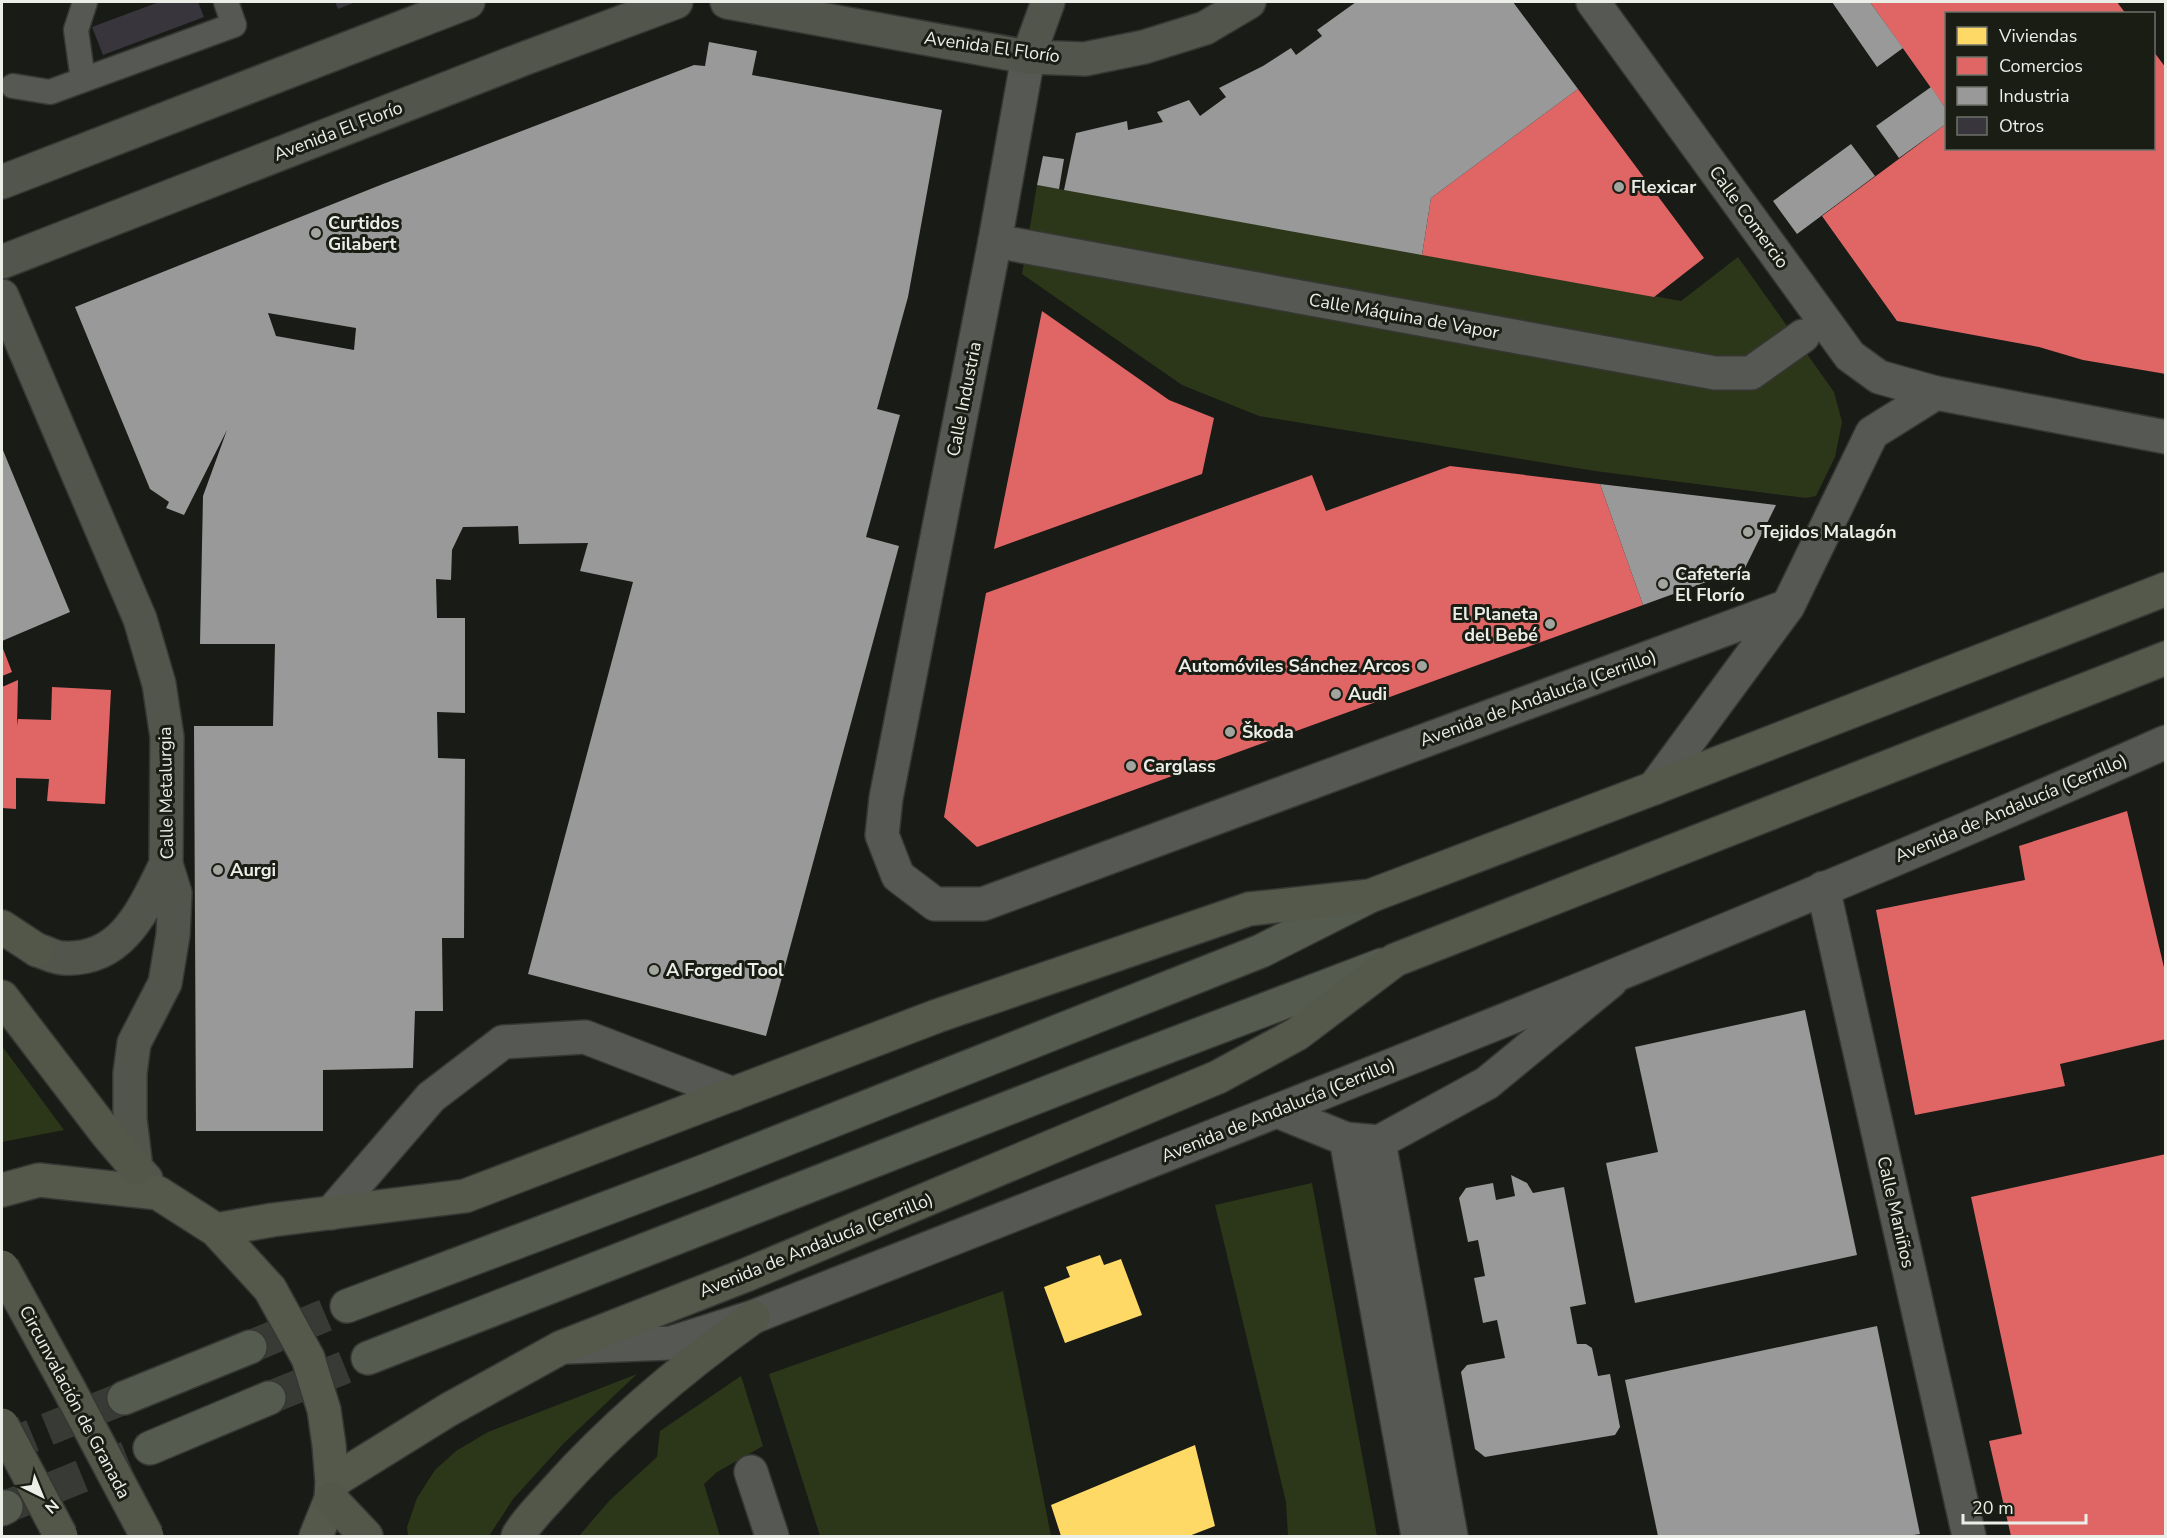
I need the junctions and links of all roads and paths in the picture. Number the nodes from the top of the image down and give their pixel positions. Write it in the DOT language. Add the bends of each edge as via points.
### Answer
graph roads {
  1 [pos="85,2"];
  2 [pos="226,2"];
  3 [pos="468,2"];
  4 [pos="672,2"];
  5 [pos="726,2"];
  6 [pos="1048,2"];
  7 [pos="1249,2"];
  8 [pos="1593,2"];
  9 [pos="1028,57"];
  10 [pos="83,80"];
  11 [pos="13,86"];
  12 [pos="2,182"];
  13 [pos="995,241"];
  14 [pos="2,262"];
  15 [pos="2,296"];
  16 [pos="1803,336"];
  17 [pos="1935,393"];
  18 [pos="2166,437"];
  19 [pos="2166,589"];
  20 [pos="1788,606"];
  21 [pos="2166,658"];
  22 [pos="2166,742"];
  23 [pos="2166,757"];
  24 [pos="2124,760"];
  25 [pos="1654,788"];
  26 [pos="886,798"];
  27 [pos="166,864"];
  28 [pos="1823,888"];
  29 [pos="1370,896"];
  30 [pos="2,927"];
  31 [pos="37,950"];
  32 [pos="1395,960"];
  33 [pos="1621,972"];
  34 [pos="2,997"];
  35 [pos="733,1094"];
  36 [pos="1277,1111"];
  37 [pos="1347,1139"];
  38 [pos="1379,1142"];
  39 [pos="136,1168"];
  40 [pos="2,1190"];
  41 [pos="158,1192"];
  42 [pos="331,1213"];
  43 [pos="216,1230"];
  44 [pos="2,1267"];
  45 [pos="347,1306"];
  46 [pos="753,1317"];
  47 [pos="250,1347"];
  48 [pos="562,1347"];
  49 [pos="368,1358"];
  50 [pos="124,1398"];
  51 [pos="269,1398"];
  52 [pos="2,1425"];
  53 [pos="150,1448"];
  54 [pos="751,1472"];
  55 [pos="331,1491"];
  56 [pos="61,1536"];
  57 [pos="147,1536"];
  58 [pos="316,1536"];
  59 [pos="366,1536"];
  60 [pos="518,1536"];
  61 [pos="772,1536"];
  62 [pos="1418,1536"];
  63 [pos="1451,1536"];
  64 [pos="1969,1536"];
  1 -- 10 [label="lane" via="76,30"];
  2 -- 10 [label="lane" via="234,25"];
  3 -- 12 [label="main road"];
  4 -- 14 [label="main road, Avenida El Florío"];
  5 -- 9 [label="main road, Avenida El Florío"];
  6 -- 9 [label="main road, Calle Industria"];
  7 -- 9 [label="main road, Avenida El Florío" via="1205,28 1143,47 1085,59"];
  8 -- 17 [label="street, Calle Comercio" via="1850,356 1879,377"];
  9 -- 13 [label="street, Calle Industria"];
  10 -- 11 [label="lane" via="50,92"];
  13 -- 16 [label="street, Calle Máquina de Vapor" via="1715,373 1751,373"];
  13 -- 26 [label="street, Calle Industria"];
  15 -- 27 [label="main road, Calle Metalurgia" via="151,652 167,736"];
  17 -- 18 [label="street"];
  17 -- 20 [label="street" via="1872,433"];
  19 -- 25 [label="highway"];
  20 -- 25 [label="street"];
  20 -- 26 [label="street, Avenida de Andalucía (Cerrillo)" via="983,904 935,904 898,876 882,835"];
  21 -- 32 [label="highway, Avenida de Andalucía (Cerrillo)"];
  22 -- 24 [label="street, Avenida de Andalucía (Cerrillo)"];
  23 -- 24 [label="street"];
  24 -- 28 [label="street, Avenida de Andalucía (Cerrillo)"];
  25 -- 29 [label="highway"];
  27 -- 31 [label="main road" via="146,905 122,939 93,955 62,958"];
  27 -- 39 [label="main road, Calle Metalurgia" via="174,893 172,944 165,983 134,1043 130,1073"];
  28 -- 33 [label="street, Avenida de Andalucía (Cerrillo)"];
  28 -- 64 [label="street, Calle Maniños"];
  29 -- 35 [label="highway" via="1249,909 937,1017"];
  29 -- 45 [label="main road" via="1261,951 705,1171"];
  30 -- 31 [label="highway"];
  32 -- 48 [label="highway, Avenida de Andalucía (Cerrillo)" via="1297,1034 1218,1077 746,1275"];
  32 -- 49 [label="main road, Avenida de Andalucía (Cerrillo)"];
  33 -- 36 [label="street, Avenida de Andalucía (Cerrillo)"];
  33 -- 38 [label="street" via="1487,1083"];
  34 -- 39 [label="highway"];
  35 -- 42 [label="highway" via="465,1196"];
  35 -- 42 [label="street" via="585,1037 503,1042 431,1097"];
  36 -- 37 [label="street"];
  36 -- 46 [label="street, Avenida de Andalucía (Cerrillo)"];
  37 -- 38 [label="street"];
  37 -- 62 [label="street"];
  38 -- 63 [label="street"];
  39 -- 41 [label="main road"];
  40 -- 41 [label="highway" via="39,1180"];
  41 -- 43 [label="highway"];
  42 -- 43 [label="highway"];
  43 -- 55 [label="highway" via="270,1289 308,1358 324,1410"];
  44 -- 57 [label="highway, Circunvalación de Granada, bridge"];
  46 -- 48 [label="street, Avenida de Andalucía (Cerrillo)" via="671,1343"];
  46 -- 60 [label="highway" via="652,1395 575,1468"];
  47 -- 50 [label="main road"];
  48 -- 55 [label="highway, Avenida de Andalucía (Cerrillo)" via="448,1410"];
  51 -- 53 [label="main road"];
  52 -- 56 [label="highway, bridge"];
  54 -- 61 [label="street"];
  55 -- 58 [label="highway"];
  55 -- 59 [label="highway"];
}
